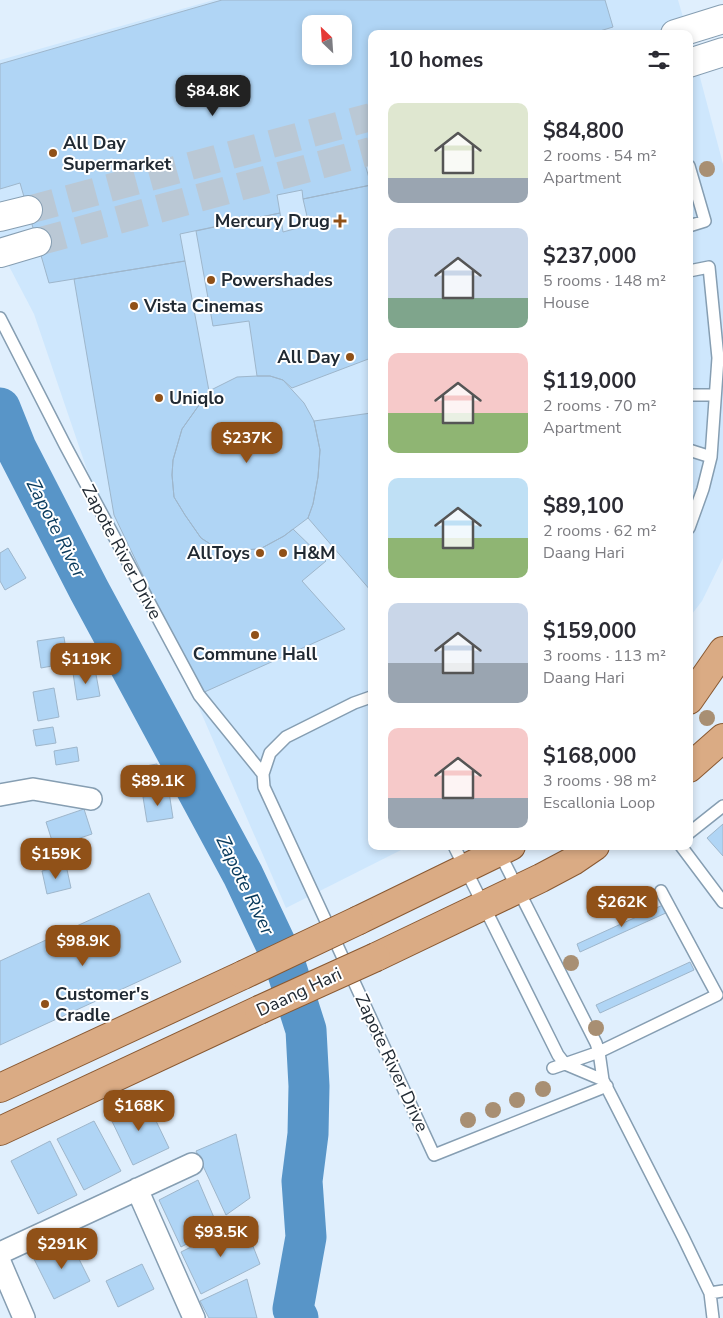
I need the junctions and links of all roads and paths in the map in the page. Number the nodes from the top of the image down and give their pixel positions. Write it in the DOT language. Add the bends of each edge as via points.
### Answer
graph roads {
  1 [pos="723,19"];
  2 [pos="688,30"];
  3 [pos="723,52"];
  4 [pos="693,61"];
  5 [pos="693,180"];
  6 [pos="28,210"];
  7 [pos="0,217"];
  8 [pos="693,225"];
  9 [pos="37,242"];
  10 [pos="0,253"];
  11 [pos="693,270"];
  12 [pos="0,318"];
  13 [pos="693,395"];
  14 [pos="715,395"];
  15 [pos="693,451"];
  16 [pos="711,457"];
  17 [pos="693,517"];
  18 [pos="723,651"];
  19 [pos="693,694"];
  20 [pos="368,698"];
  21 [pos="354,703"];
  22 [pos="368,705"];
  23 [pos="723,738"];
  24 [pos="693,764"];
  25 [pos="263,774"];
  26 [pos="0,795"];
  27 [pos="91,799"];
  28 [pos="723,806"];
  29 [pos="693,831"];
  30 [pos="493,850"];
  31 [pos="503,850"];
  32 [pos="589,850"];
  33 [pos="684,850"];
  34 [pos="460,857"];
  35 [pos="517,890"];
  36 [pos="661,891"];
  37 [pos="723,902"];
  38 [pos="485,905"];
  39 [pos="599,1052"];
  40 [pos="559,1066"];
  41 [pos="605,1083"];
  42 [pos="0,1088"];
  43 [pos="0,1131"];
  44 [pos="192,1164"];
  45 [pos="138,1189"];
  46 [pos="0,1253"];
  47 [pos="0,1262"];
  48 [pos="723,1291"];
  49 [pos="710,1293"];
  50 [pos="24,1318"];
  51 [pos="194,1318"];
  52 [pos="713,1318"];
  1 -- 2 [label="street"];
  3 -- 4 [label="street"];
  5 -- 8 [label="lane" via="705,221"];
  6 -- 7 [label="street"];
  9 -- 10 [label="street"];
  11 -- 14 [label="lane" via="709,267 718,358"];
  12 -- 25 [label="lane, Zapote River Drive" via="199,694"];
  13 -- 14 [label="lane"];
  14 -- 16 [label="lane"];
  15 -- 16 [label="lane"];
  16 -- 17 [label="lane"];
  18 -- 19 [label="main road"];
  20 -- 21 [label="lane"];
  21 -- 22 [label="lane"];
  21 -- 25 [label="lane" via="286,737 270,754"];
  23 -- 24 [label="main road"];
  25 -- 41 [label="lane, Zapote River Drive" via="264,787 434,1155"];
  26 -- 27 [label="street" via="34,789"];
  28 -- 29 [label="lane"];
  30 -- 34 [label="main road"];
  31 -- 35 [label="lane"];
  32 -- 35 [label="main road, Daang Hari"];
  33 -- 37 [label="lane"];
  34 -- 38 [label="lane"];
  34 -- 42 [label="main road, bridge" via="359,920"];
  35 -- 38 [label="main road, Daang Hari"];
  35 -- 39 [label="lane"];
  36 -- 39 [label="lane" via="716,995"];
  38 -- 40 [label="lane" via="558,1055"];
  38 -- 43 [label="main road, Daang Hari, bridge"];
  39 -- 40 [label="lane"];
  39 -- 41 [label="lane"];
  40 -- 41 [label="lane"];
  41 -- 49 [label="lane"];
  44 -- 45 [label="street"];
  45 -- 46 [label="street"];
  45 -- 51 [label="street"];
  47 -- 50 [label="street"];
  48 -- 49 [label="lane"];
  49 -- 52 [label="lane"];
}
